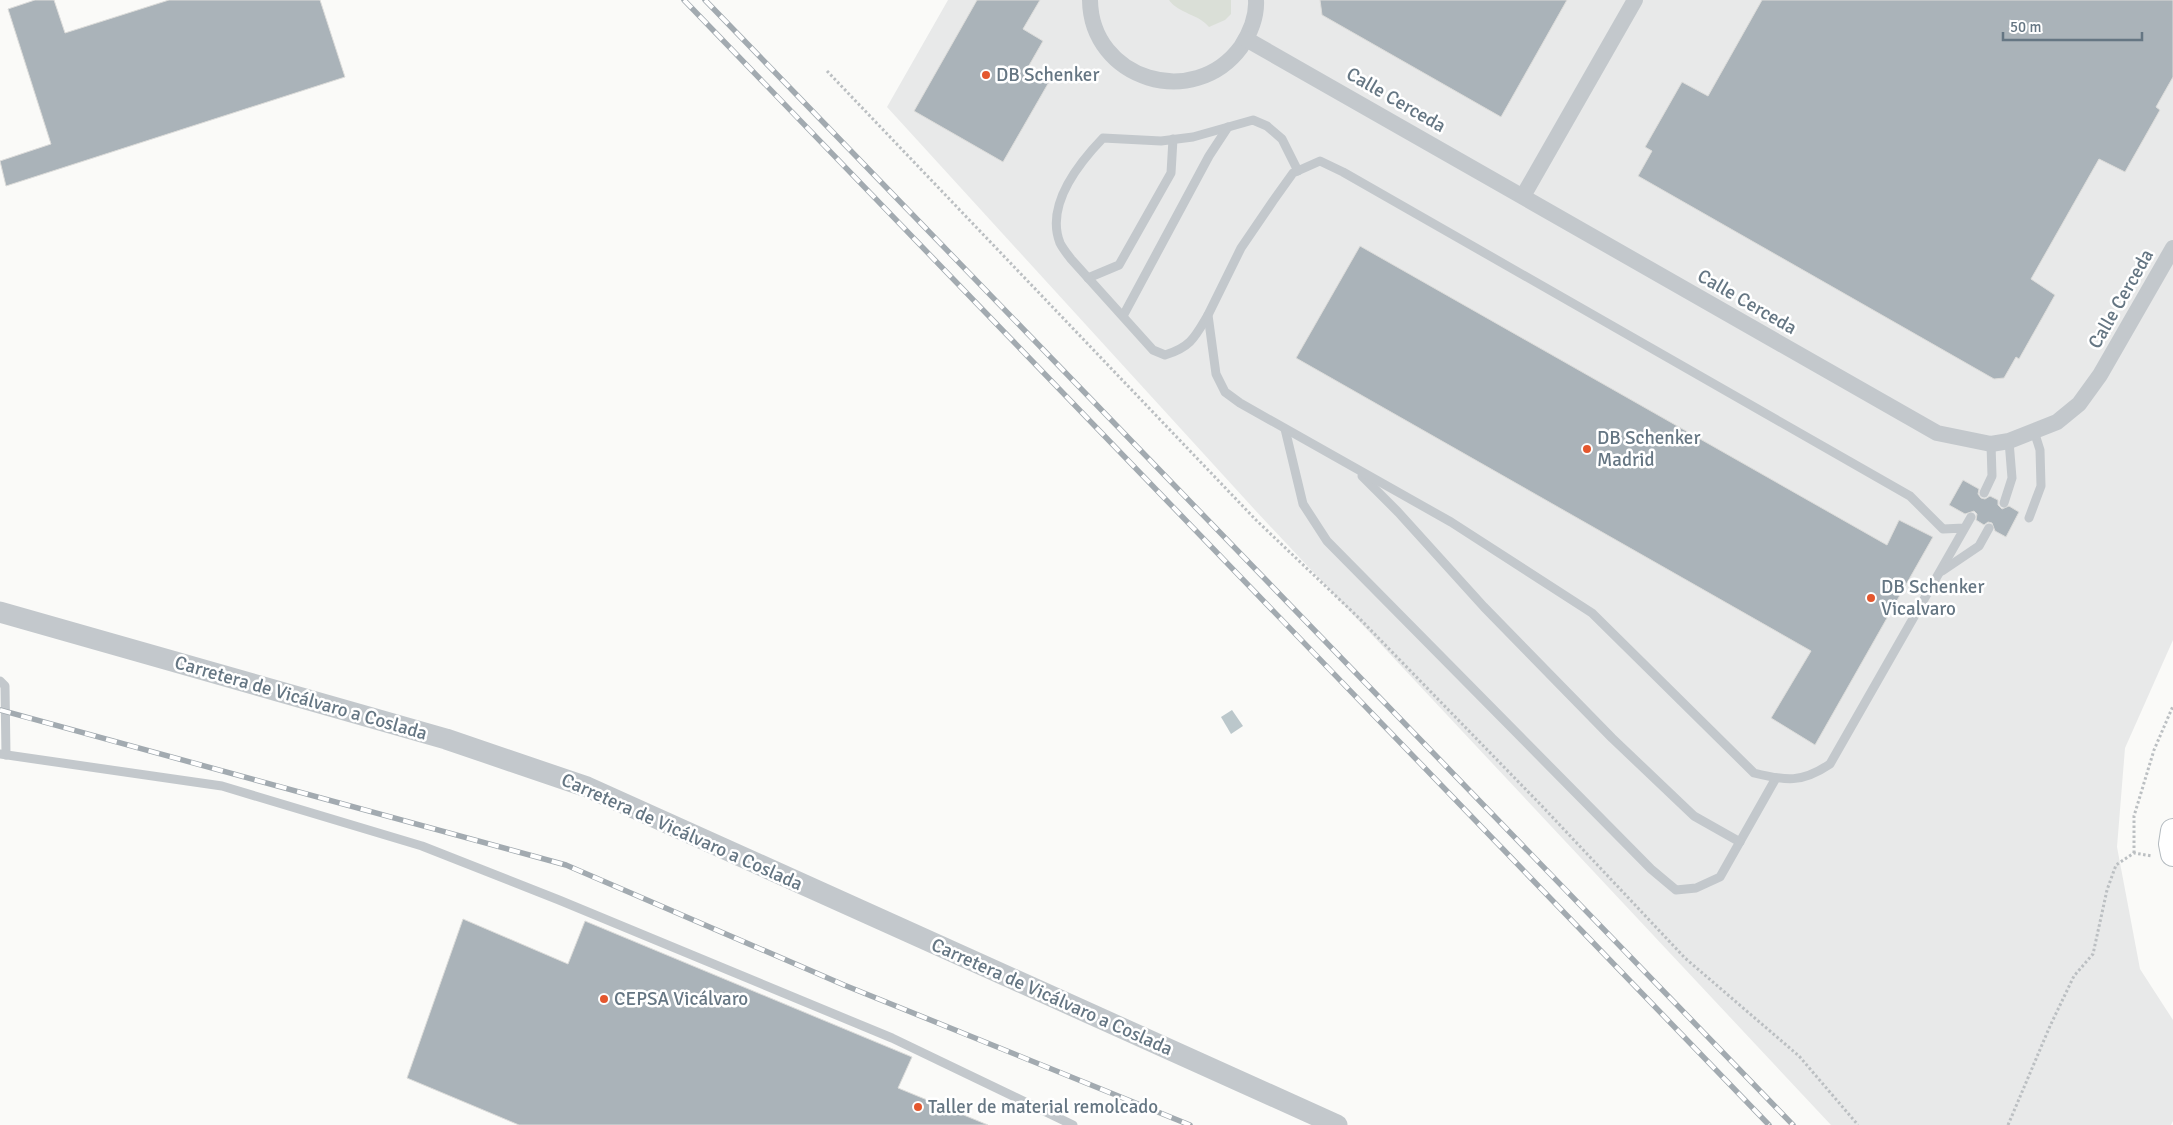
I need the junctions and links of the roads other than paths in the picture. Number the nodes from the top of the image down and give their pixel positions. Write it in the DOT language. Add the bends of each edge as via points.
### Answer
graph roads {
  1 [pos="1090,0"];
  2 [pos="1256,0"];
  3 [pos="1635,0"];
  4 [pos="1246,39"];
  5 [pos="1228,127"];
  6 [pos="1173,139"];
  7 [pos="1298,171"];
  8 [pos="1523,196"];
  9 [pos="2173,248"];
  10 [pos="1088,278"];
  11 [pos="1208,315"];
  12 [pos="1123,316"];
  13 [pos="1284,429"];
  14 [pos="2034,431"];
  15 [pos="2008,442"];
  16 [pos="1991,444"];
  17 [pos="1355,469"];
  18 [pos="1984,492"];
  19 [pos="2004,503"];
  20 [pos="1971,517"];
  21 [pos="2029,518"];
  22 [pos="1964,528"];
  23 [pos="1990,528"];
  24 [pos="1940,572"];
  25 [pos="0,612"];
  26 [pos="0,681"];
  27 [pos="3,754"];
  28 [pos="1776,778"];
  29 [pos="1740,842"];
  30 [pos="1072,1125"];
  31 [pos="1337,1125"];
  1 -- 4 [label="street" via="1094,24 1111,54 1132,70 1156,80 1174,82 1208,74 1223,66"];
  2 -- 4 [label="street" via="1253,23"];
  3 -- 8 [label="street"];
  4 -- 8 [label="street, Calle Cerceda"];
  5 -- 6 [label="lane"];
  5 -- 7 [label="lane" via="1253,120 1267,126 1282,139"];
  5 -- 12 [label="lane" via="1209,156"];
  6 -- 10 [label="lane" via="1172,173 1119,265"];
  6 -- 10 [label="lane" via="1103,138 1068,184 1056,209 1060,244"];
  7 -- 11 [label="lane" via="1293,173 1240,248"];
  7 -- 22 [label="lane" via="1320,161 1343,172 1910,496 1944,529"];
  8 -- 16 [label="street, Calle Cerceda" via="1937,433"];
  9 -- 14 [label="street, Calle Cerceda" via="2100,375 2079,404 2057,422"];
  10 -- 12 [label="lane"];
  11 -- 12 [label="lane" via="1191,343 1166,355 1153,350"];
  11 -- 13 [label="lane" via="1214,366 1225,392"];
  13 -- 17 [label="lane"];
  13 -- 29 [label="lane" via="1303,504 1326,541 1651,869 1676,890 1696,888 1720,877"];
  14 -- 15 [label="street, Calle Cerceda"];
  14 -- 21 [label="lane" via="2040,450 2041,486"];
  15 -- 16 [label="street, Calle Cerceda"];
  15 -- 19 [label="lane" via="2012,478"];
  16 -- 18 [label="lane" via="1992,476"];
  17 -- 28 [label="lane" via="1451,522 1592,613 1754,773"];
  17 -- 29 [label="lane" via="1484,607 1626,751 1694,816"];
  20 -- 22 [label="lane"];
  22 -- 24 [label="lane"];
  23 -- 24 [label="lane" via="1979,546"];
  24 -- 28 [label="lane" via="1830,764 1811,777"];
  25 -- 31 [label="street, Carretera de Vicálvaro a Coslada" via="446,739 586,787"];
  26 -- 27 [label="lane" via="5,686"];
  27 -- 30 [label="lane" via="222,786 422,846 892,1038"];
  28 -- 29 [label="lane"];
}
